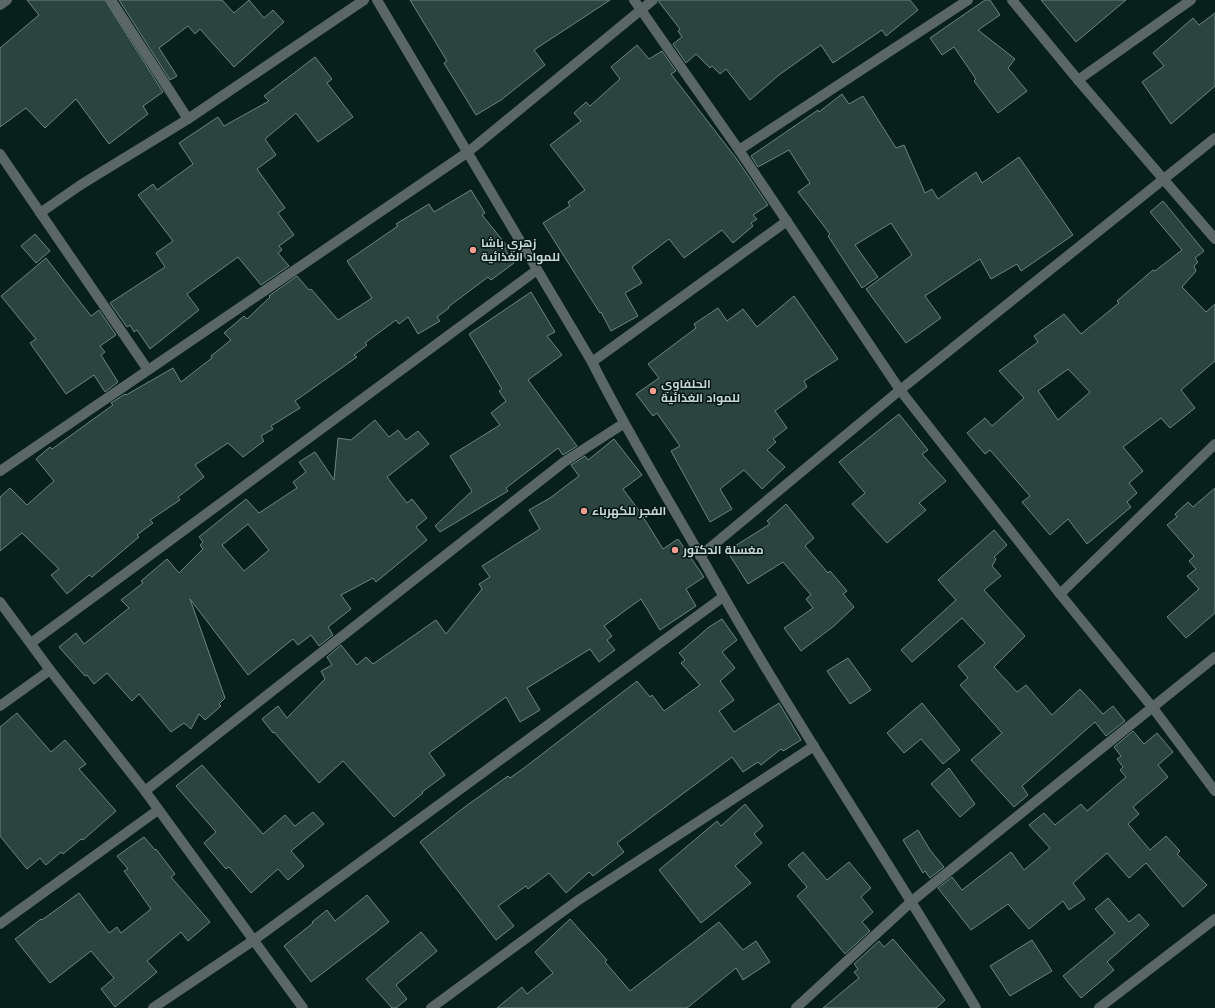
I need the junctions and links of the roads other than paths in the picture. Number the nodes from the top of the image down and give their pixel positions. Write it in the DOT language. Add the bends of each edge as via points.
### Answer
graph roads {
  1 [pos="7,0"];
  2 [pos="111,0"];
  3 [pos="364,0"];
  4 [pos="376,0"];
  5 [pos="634,0"];
  6 [pos="653,0"];
  7 [pos="968,0"];
  8 [pos="1012,0"];
  9 [pos="1191,0"];
  10 [pos="0,5"];
  11 [pos="641,10"];
  12 [pos="1078,80"];
  13 [pos="188,119"];
  14 [pos="1215,138"];
  15 [pos="739,150"];
  16 [pos="468,152"];
  17 [pos="0,154"];
  18 [pos="1163,178"];
  19 [pos="40,213"];
  20 [pos="787,221"];
  21 [pos="1215,239"];
  22 [pos="537,270"];
  23 [pos="592,362"];
  24 [pos="148,370"];
  25 [pos="900,390"];
  26 [pos="623,424"];
  27 [pos="1215,444"];
  28 [pos="0,471"];
  29 [pos="700,556"];
  30 [pos="1060,594"];
  31 [pos="723,597"];
  32 [pos="0,602"];
  33 [pos="31,644"];
  34 [pos="1215,657"];
  35 [pos="50,670"];
  36 [pos="0,706"];
  37 [pos="1153,708"];
  38 [pos="814,746"];
  39 [pos="145,791"];
  40 [pos="1215,791"];
  41 [pos="158,810"];
  42 [pos="912,901"];
  43 [pos="1215,919"];
  44 [pos="0,924"];
  45 [pos="254,940"];
  46 [pos="153,1008"];
  47 [pos="303,1008"];
  48 [pos="431,1008"];
  49 [pos="796,1008"];
  50 [pos="976,1008"];
  51 [pos="1099,1008"];
  1 -- 10 [label="street"];
  2 -- 13 [label="street"];
  3 -- 13 [label="street"];
  4 -- 16 [label="street"];
  5 -- 11 [label="street"];
  6 -- 11 [label="street"];
  7 -- 15 [label="street"];
  8 -- 12 [label="street"];
  9 -- 12 [label="street"];
  11 -- 15 [label="street"];
  11 -- 16 [label="street"];
  12 -- 18 [label="street"];
  13 -- 19 [label="street"];
  14 -- 18 [label="street"];
  15 -- 20 [label="street"];
  16 -- 22 [label="street"];
  16 -- 24 [label="street"];
  17 -- 19 [label="street"];
  18 -- 21 [label="street"];
  18 -- 25 [label="street"];
  19 -- 24 [label="street"];
  20 -- 23 [label="street"];
  20 -- 25 [label="street"];
  22 -- 23 [label="street"];
  22 -- 33 [label="street"];
  23 -- 26 [label="street"];
  24 -- 28 [label="street"];
  25 -- 29 [label="street"];
  25 -- 30 [label="street"];
  26 -- 29 [label="street"];
  26 -- 39 [label="street" via="564,462"];
  27 -- 30 [label="street"];
  29 -- 31 [label="street"];
  30 -- 37 [label="street"];
  31 -- 38 [label="street"];
  31 -- 45 [label="street"];
  32 -- 33 [label="street"];
  33 -- 35 [label="street"];
  34 -- 37 [label="street"];
  35 -- 36 [label="street"];
  35 -- 39 [label="street"];
  37 -- 40 [label="street"];
  37 -- 42 [label="street"];
  38 -- 42 [label="street"];
  38 -- 48 [label="street" via="577,901"];
  39 -- 41 [label="street"];
  41 -- 44 [label="street"];
  41 -- 45 [label="street"];
  42 -- 49 [label="street"];
  42 -- 50 [label="street"];
  43 -- 51 [label="street"];
  45 -- 46 [label="street"];
  45 -- 47 [label="street"];
}
